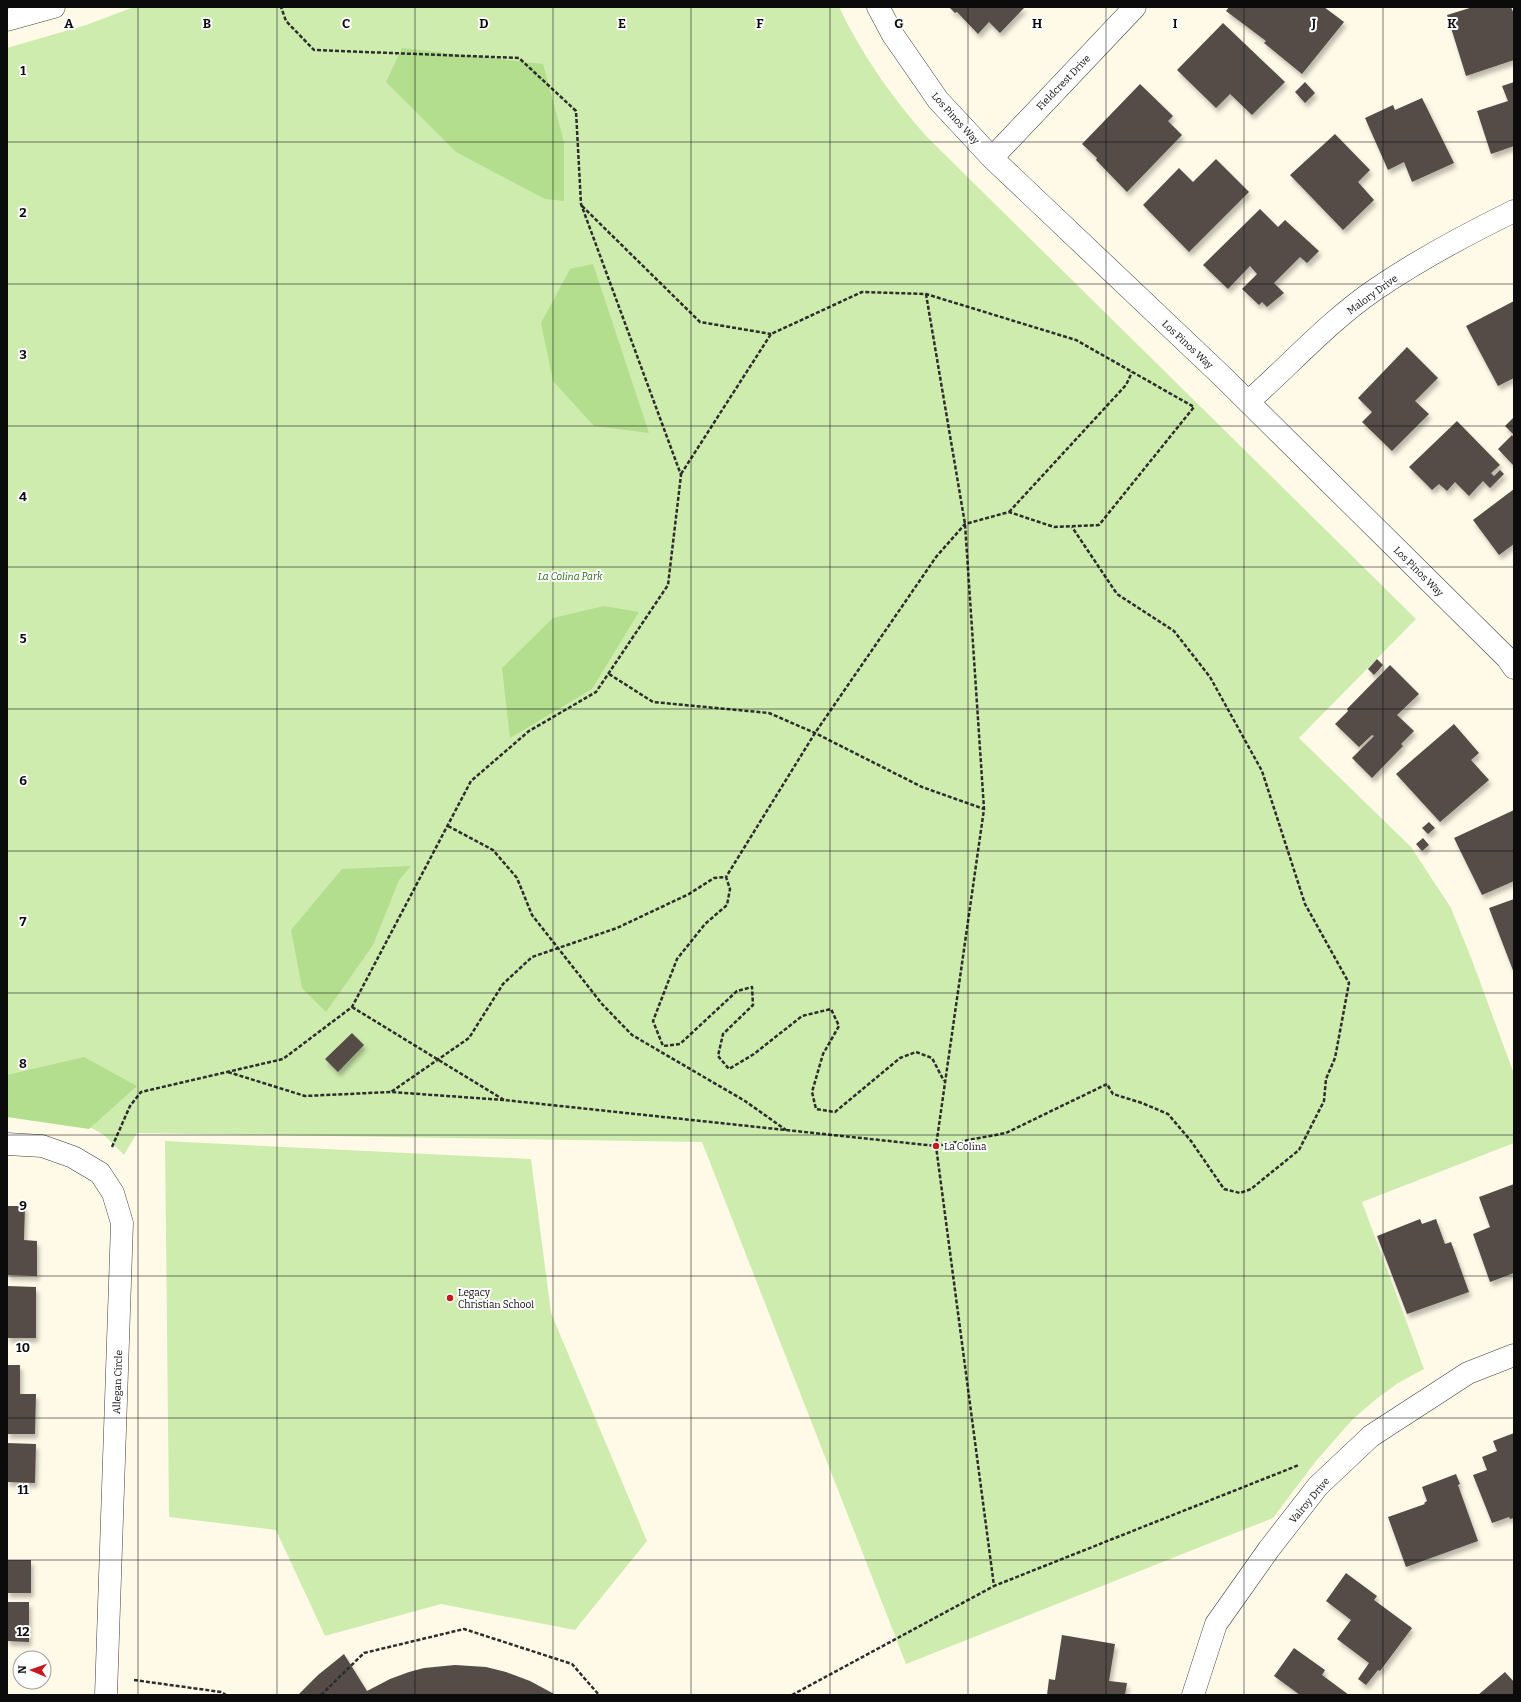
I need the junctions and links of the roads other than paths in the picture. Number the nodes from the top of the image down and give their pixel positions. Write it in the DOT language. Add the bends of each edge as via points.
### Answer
graph roads {
  1 [pos="54,7"];
  2 [pos="878,7"];
  3 [pos="1135,7"];
  4 [pos="7,20"];
  5 [pos="992,158"];
  6 [pos="1514,211"];
  7 [pos="1248,402"];
  8 [pos="1512,660"];
  9 [pos="7,1144"];
  10 [pos="1514,1355"];
  11 [pos="106,1686"];
  12 [pos="1193,1695"];
  1 -- 4 [label="street"];
  2 -- 5 [label="street, Los Pinos Way" via="893,34 938,100"];
  3 -- 5 [label="street, Fieldcrest Drive"];
  5 -- 7 [label="street, Los Pinos Way"];
  6 -- 7 [label="street, Malory Drive" via="1454,241 1375,289 1317,336"];
  7 -- 8 [label="street, Los Pinos Way"];
  9 -- 11 [label="street, Allegan Circle" via="42,1146 72,1157 100,1173 113,1193 122,1223"];
  10 -- 12 [label="street, Valroy Drive" via="1468,1373 1371,1436 1318,1486 1216,1624"];
}
